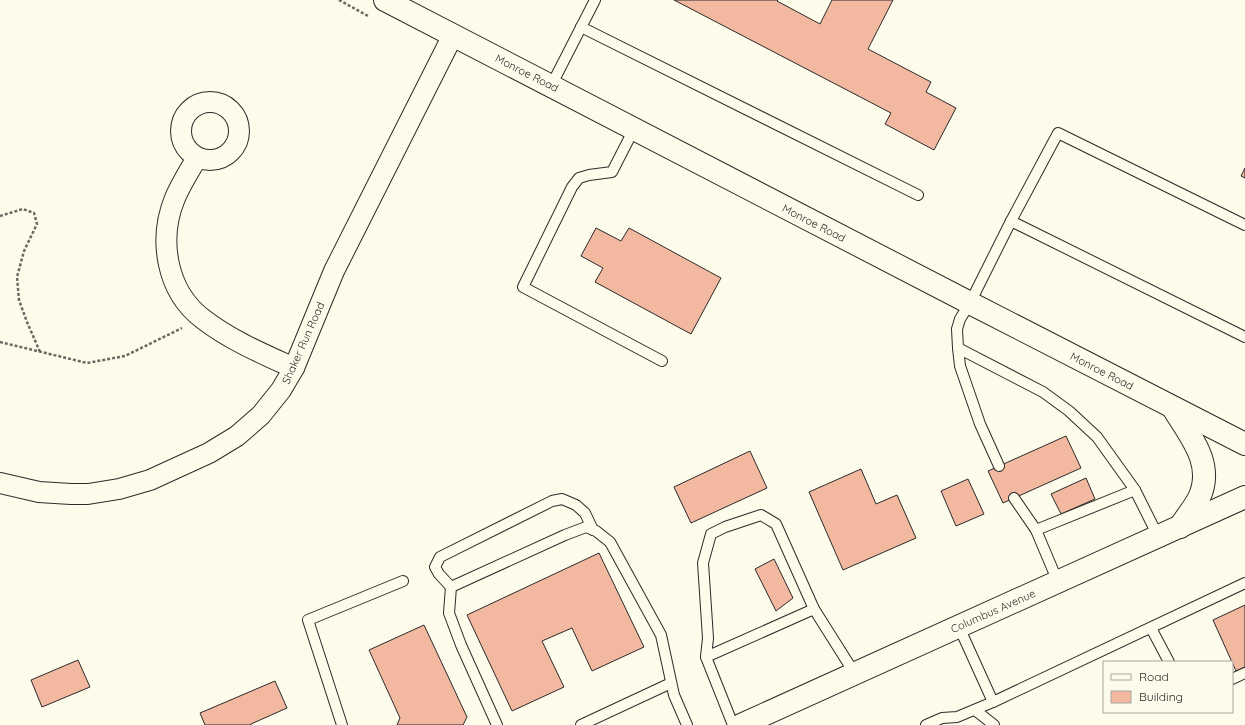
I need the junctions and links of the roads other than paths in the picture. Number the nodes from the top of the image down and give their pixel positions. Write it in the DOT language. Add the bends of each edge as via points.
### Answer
graph roads {
  1 [pos="385,0"];
  2 [pos="595,0"];
  3 [pos="581,27"];
  4 [pos="453,35"];
  5 [pos="551,86"];
  6 [pos="634,129"];
  7 [pos="197,158"];
  8 [pos="918,195"];
  9 [pos="1011,221"];
  10 [pos="1245,225"];
  11 [pos="970,303"];
  12 [pos="1245,337"];
  13 [pos="958,348"];
  14 [pos="662,361"];
  15 [pos="294,368"];
  16 [pos="1173,408"];
  17 [pos="1245,444"];
  18 [pos="999,466"];
  19 [pos="0,483"];
  20 [pos="1135,490"];
  21 [pos="1245,497"];
  22 [pos="1014,498"];
  23 [pos="1180,527"];
  24 [pos="593,530"];
  25 [pos="1036,530"];
  26 [pos="1158,536"];
  27 [pos="403,581"];
  28 [pos="1058,582"];
  29 [pos="1245,583"];
  30 [pos="451,587"];
  31 [pos="814,609"];
  32 [pos="959,627"];
  33 [pos="1151,628"];
  34 [pos="706,657"];
  35 [pos="1168,661"];
  36 [pos="1245,673"];
  37 [pos="855,674"];
  38 [pos="1233,679"];
  39 [pos="671,683"];
  40 [pos="993,702"];
  41 [pos="975,710"];
  42 [pos="342,725"];
  43 [pos="497,725"];
  44 [pos="581,725"];
  45 [pos="687,725"];
  46 [pos="733,725"];
  47 [pos="741,725"];
  48 [pos="926,725"];
  49 [pos="994,725"];
  1 -- 4 [label="street, Monroe Road"];
  2 -- 3 [label="lane"];
  3 -- 5 [label="lane"];
  3 -- 8 [label="lane"];
  4 -- 5 [label="street, Monroe Road"];
  4 -- 15 [label="street, Shaker Run Road" via="334,271"];
  5 -- 6 [label="street, Monroe Road"];
  6 -- 11 [label="street, Monroe Road"];
  6 -- 14 [label="lane" via="612,172 579,178 523,287"];
  7 -- 15 [label="street" via="174,199 167,231 168,264 174,279 190,307 215,328"];
  9 -- 10 [label="lane" via="1058,133"];
  9 -- 11 [label="lane"];
  9 -- 12 [label="lane"];
  11 -- 13 [label="lane" via="957,329"];
  11 -- 16 [label="street, Monroe Road"];
  13 -- 18 [label="lane" via="960,366 980,424"];
  13 -- 20 [label="lane" via="1043,392 1070,411 1097,437"];
  15 -- 19 [label="street, Shaker Run Road" via="281,390 261,415 237,436 210,452 150,480 88,494 39,492"];
  16 -- 17 [label="street, Monroe Road"];
  16 -- 23 [label="street" via="1199,450 1205,477 1199,498"];
  20 -- 25 [label="lane"];
  20 -- 26 [label="lane"];
  21 -- 23 [label="street, Columbus Avenue"];
  22 -- 25 [label="lane"];
  23 -- 26 [label="street, Columbus Avenue"];
  24 -- 30 [label="lane" via="586,527 565,535"];
  24 -- 30 [label="lane" via="585,513 576,505 562,499 552,501 440,557 435,568"];
  24 -- 39 [label="lane" via="610,542 661,635"];
  25 -- 28 [label="lane"];
  26 -- 28 [label="street, Columbus Avenue"];
  27 -- 42 [label="lane" via="308,620"];
  28 -- 32 [label="street, Columbus Avenue"];
  29 -- 33 [label="lane"];
  30 -- 43 [label="lane" via="449,613"];
  31 -- 34 [label="lane"];
  31 -- 34 [label="lane" via="776,524 761,515 725,527 711,534 703,563 708,638"];
  31 -- 37 [label="lane"];
  32 -- 37 [label="street, Columbus Avenue"];
  32 -- 40 [label="lane"];
  33 -- 35 [label="lane"];
  33 -- 40 [label="lane"];
  34 -- 46 [label="lane"];
  36 -- 38 [label="lane"];
  37 -- 47 [label="street, Columbus Avenue"];
  39 -- 44 [label="lane"];
  39 -- 45 [label="lane"];
  40 -- 41 [label="lane"];
  41 -- 48 [label="lane" via="957,717 942,718"];
  41 -- 49 [label="lane"];
}
